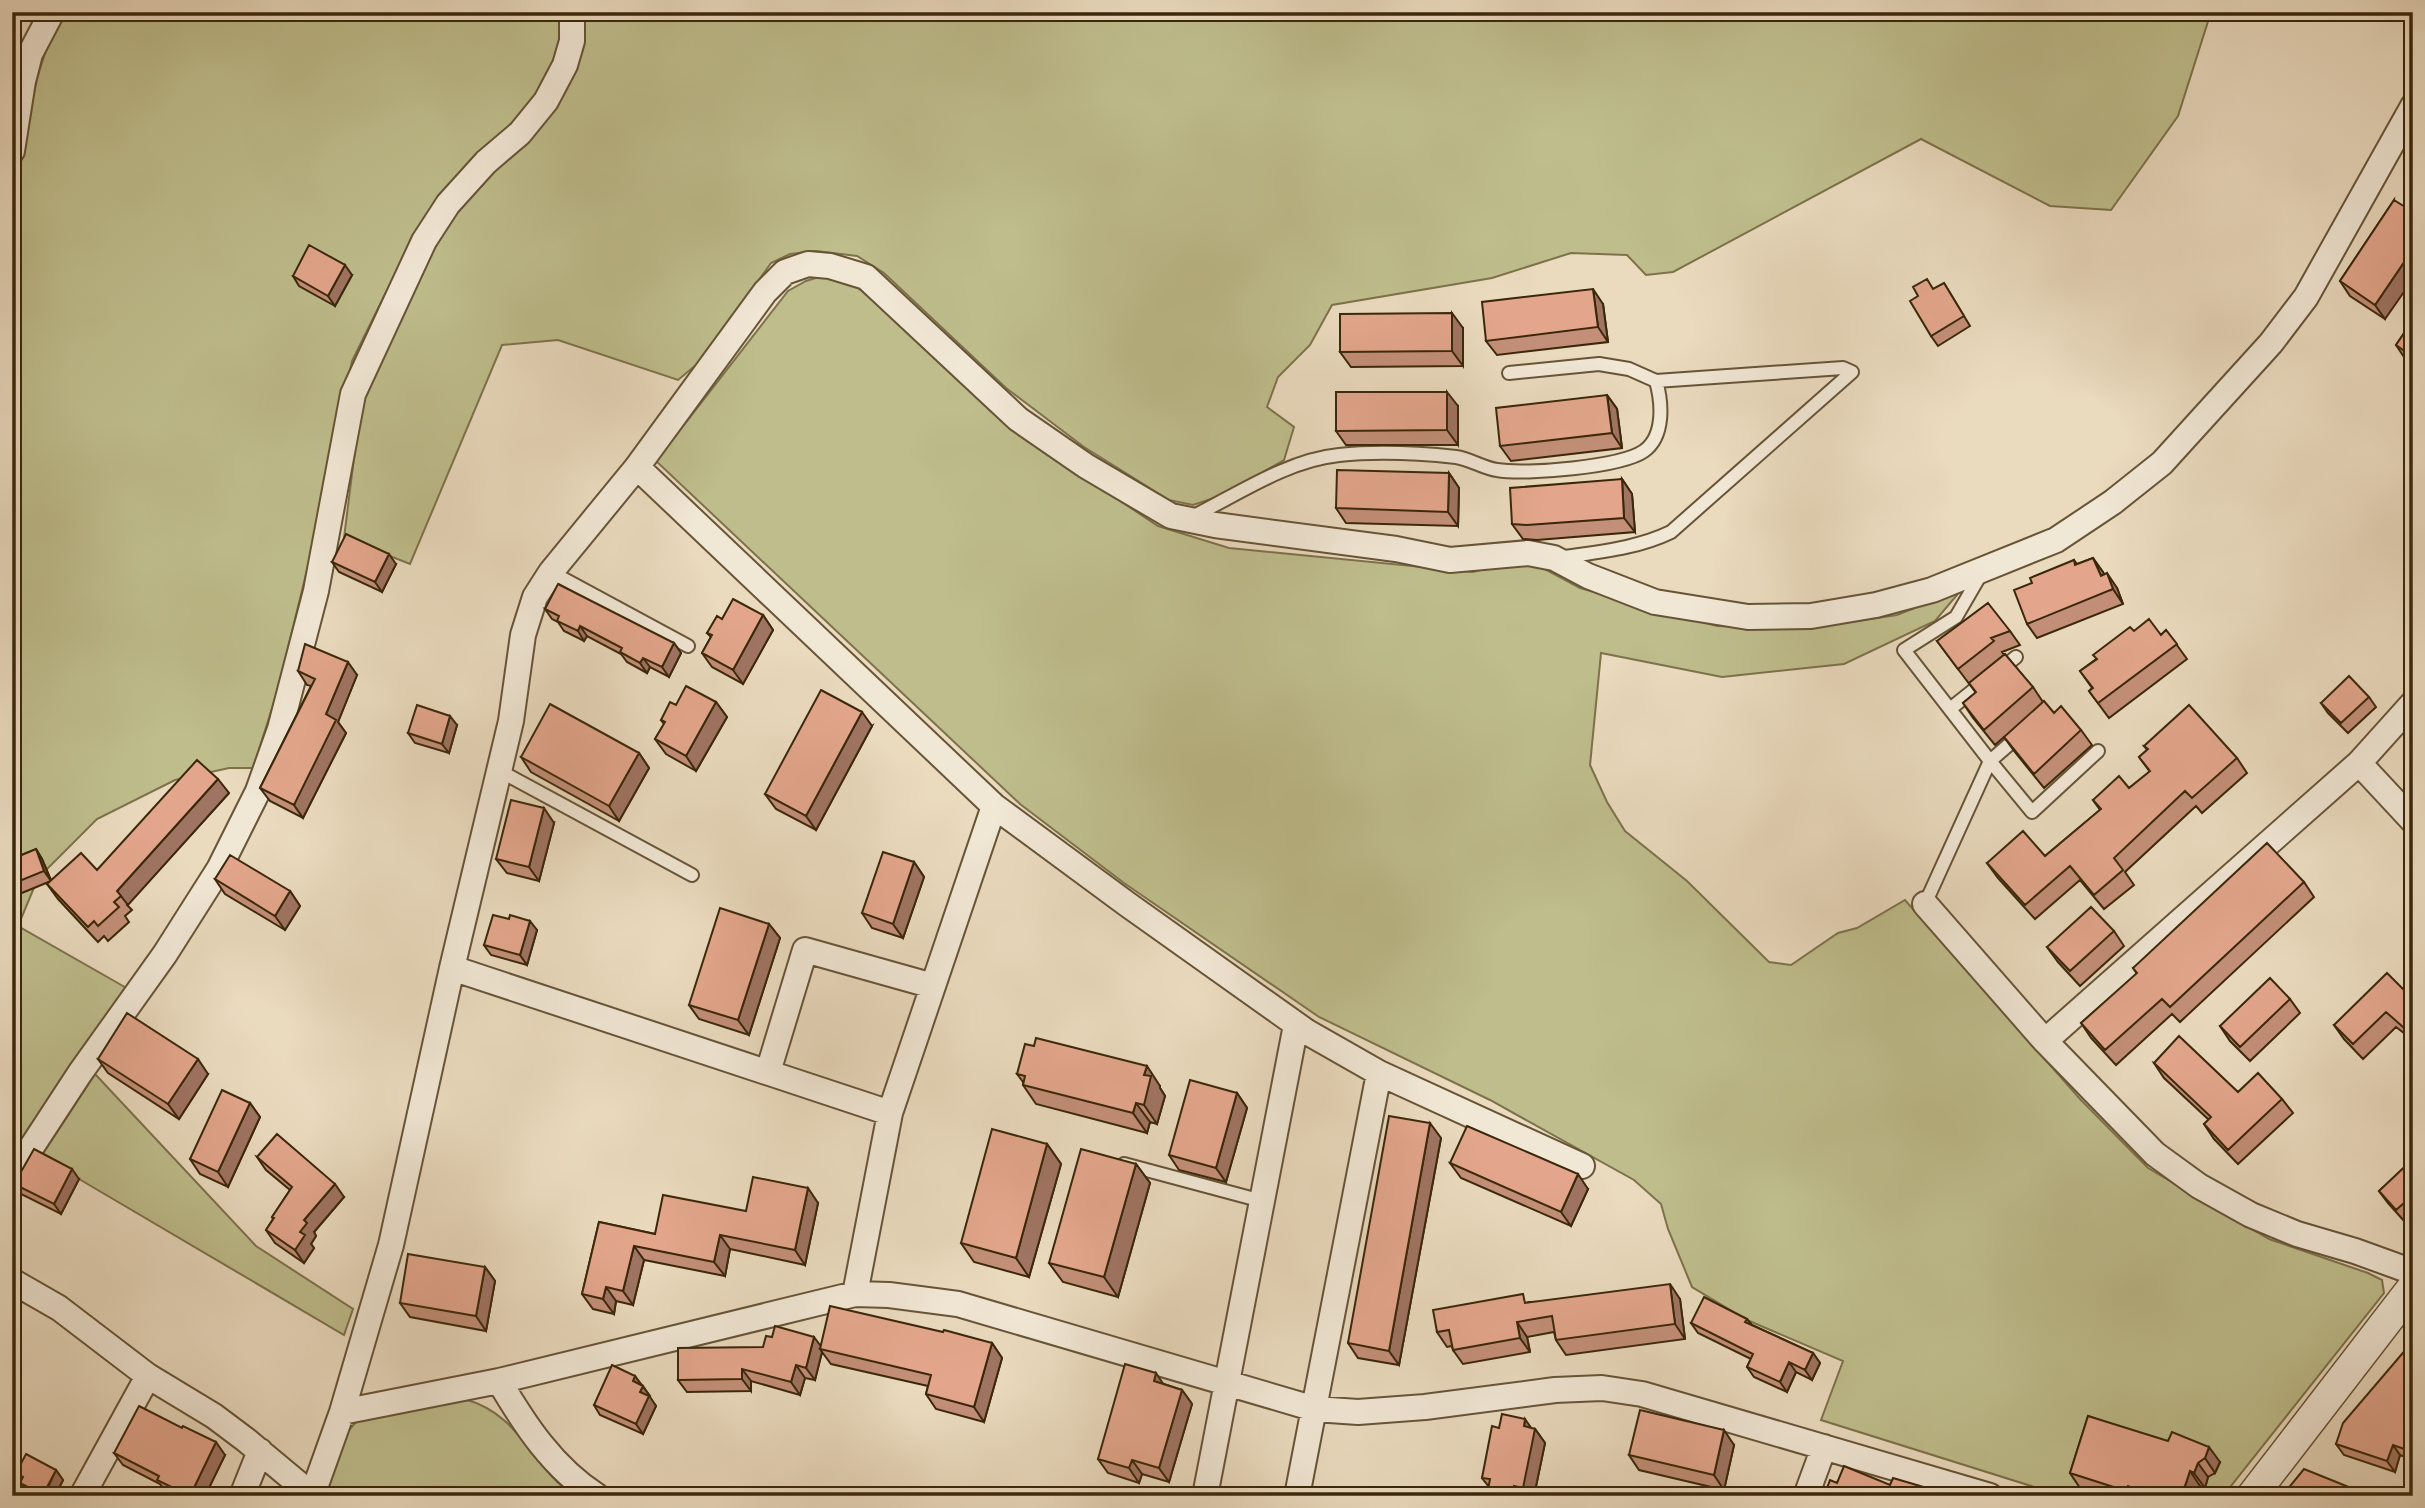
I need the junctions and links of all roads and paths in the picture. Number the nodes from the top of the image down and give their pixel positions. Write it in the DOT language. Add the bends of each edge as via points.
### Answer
graph roads {
  1 [pos="52,12"];
  2 [pos="572,12"];
  3 [pos="2413,106"];
  4 [pos="12,151"];
  5 [pos="1509,373"];
  6 [pos="1656,381"];
  7 [pos="636,467"];
  8 [pos="1187,520"];
  9 [pos="1554,558"];
  10 [pos="1983,570"];
  11 [pos="551,572"];
  12 [pos="688,646"];
  13 [pos="2016,657"];
  14 [pos="2413,703"];
  15 [pos="1950,709"];
  16 [pos="2027,729"];
  17 [pos="2098,751"];
  18 [pos="1990,761"];
  19 [pos="2359,763"];
  20 [pos="500,771"];
  21 [pos="993,806"];
  22 [pos="2413,821"];
  23 [pos="692,875"];
  24 [pos="1925,904"];
  25 [pos="452,968"];
  26 [pos="933,986"];
  27 [pos="1296,1025"];
  28 [pos="2045,1041"];
  29 [pos="768,1072"];
  30 [pos="1379,1073"];
  31 [pos="890,1113"];
  32 [pos="1117,1162"];
  33 [pos="1582,1166"];
  34 [pos="12,1177"];
  35 [pos="1262,1201"];
  36 [pos="2413,1272"];
  37 [pos="12,1281"];
  38 [pos="2413,1287"];
  39 [pos="855,1294"];
  40 [pos="148,1376"];
  41 [pos="499,1381"];
  42 [pos="1227,1384"];
  43 [pos="1315,1409"];
  44 [pos="342,1412"];
  45 [pos="1824,1447"];
  46 [pos="260,1451"];
  47 [pos="312,1495"];
  48 [pos="82,1496"];
  49 [pos="242,1496"];
  50 [pos="597,1496"];
  51 [pos="1205,1496"];
  52 [pos="1297,1496"];
  53 [pos="1806,1496"];
  54 [pos="1990,1496"];
  55 [pos="2252,1496"];
  1 -- 4 [label="street" via="30,54"];
  2 -- 34 [label="street" via="572,41 565,65 546,101 448,204 424,241 353,394 316,591 280,729 258,791 219,869 166,954"];
  3 -- 10 [label="street" via="2306,297 2221,400 2162,463 2113,502 2056,540"];
  5 -- 6 [label="lane" via="1600,364 1629,369"];
  6 -- 8 [label="lane" via="1661,416 1655,437 1646,450 1630,458 1524,472 1496,470 1461,457 1417,453 1320,457 1299,463"];
  6 -- 9 [label="lane" via="1843,368 1852,372 1671,532 1626,547"];
  7 -- 8 [label="street" via="765,292 785,272 808,264 830,266 866,278 1018,419 1118,485 1171,516"];
  7 -- 11 [label="street"];
  7 -- 21 [label="street"];
  8 -- 9 [label="street" via="1450,560 1528,553"];
  9 -- 10 [label="street" via="1656,602 1748,617 1811,616 1876,606"];
  10 -- 15 [label="lane" via="1956,617 1904,650"];
  11 -- 12 [label="lane"];
  11 -- 20 [label="street" via="535,597 523,635"];
  13 -- 15 [label="lane"];
  14 -- 19 [label="street"];
  15 -- 18 [label="lane"];
  16 -- 18 [label="lane"];
  17 -- 18 [label="lane" via="2032,812"];
  18 -- 24 [label="lane"];
  19 -- 22 [label="street"];
  19 -- 28 [label="street"];
  20 -- 23 [label="lane"];
  20 -- 25 [label="street"];
  21 -- 26 [label="street"];
  21 -- 27 [label="street"];
  24 -- 28 [label="street"];
  25 -- 29 [label="street"];
  25 -- 44 [label="street" via="391,1245"];
  26 -- 29 [label="street" via="805,950"];
  26 -- 31 [label="street"];
  27 -- 30 [label="street"];
  27 -- 35 [label="street"];
  28 -- 36 [label="street" via="2155,1154 2199,1186 2297,1234"];
  29 -- 31 [label="street"];
  30 -- 33 [label="street"];
  30 -- 43 [label="street"];
  31 -- 39 [label="street"];
  32 -- 35 [label="lane"];
  35 -- 42 [label="street"];
  37 -- 40 [label="street" via="70,1316"];
  38 -- 55 [label="street"];
  39 -- 41 [label="street"];
  39 -- 42 [label="street" via="958,1304"];
  40 -- 46 [label="street"];
  40 -- 48 [label="street"];
  41 -- 44 [label="street"];
  41 -- 50 [label="street" via="551,1458"];
  42 -- 43 [label="street"];
  42 -- 51 [label="street"];
  43 -- 45 [label="street" via="1358,1412 1602,1388 1642,1394"];
  43 -- 52 [label="street"];
  44 -- 47 [label="street"];
  45 -- 53 [label="street"];
  45 -- 54 [label="street"];
  46 -- 47 [label="street"];
  46 -- 49 [label="street"];
}
